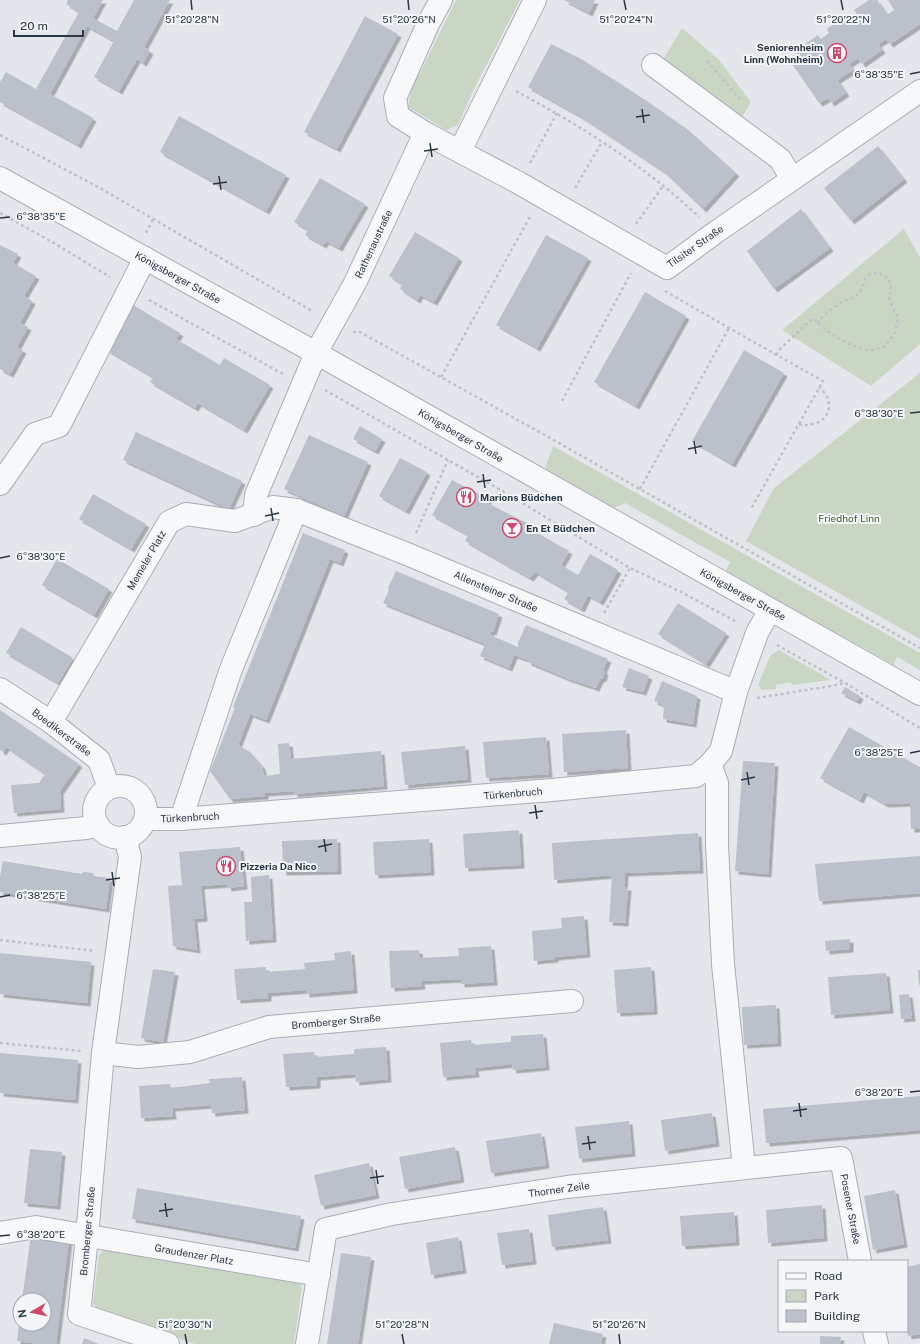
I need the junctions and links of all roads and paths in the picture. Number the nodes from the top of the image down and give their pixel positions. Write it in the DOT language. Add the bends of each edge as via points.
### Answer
graph roads {
  1 [pos="441,0"];
  2 [pos="535,0"];
  3 [pos="653,65"];
  4 [pos="495,79"];
  5 [pos="920,91"];
  6 [pos="557,113"];
  7 [pos="424,133"];
  8 [pos="0,135"];
  9 [pos="602,142"];
  10 [pos="460,151"];
  11 [pos="0,178"];
  12 [pos="792,180"];
  13 [pos="519,183"];
  14 [pos="664,186"];
  15 [pos="563,209"];
  16 [pos="533,212"];
  17 [pos="0,213"];
  18 [pos="716,232"];
  19 [pos="623,244"];
  20 [pos="145,258"];
  21 [pos="626,268"];
  22 [pos="129,288"];
  23 [pos="663,290"];
  24 [pos="333,323"];
  25 [pos="817,323"];
  26 [pos="729,328"];
  27 [pos="316,353"];
  28 [pos="776,355"];
  29 [pos="441,377"];
  30 [pos="305,380"];
  31 [pos="819,388"];
  32 [pos="562,401"];
  33 [pos="799,424"];
  34 [pos="448,460"];
  35 [pos="0,484"];
  36 [pos="640,489"];
  37 [pos="749,505"];
  38 [pos="296,510"];
  39 [pos="254,514"];
  40 [pos="407,554"];
  41 [pos="630,568"];
  42 [pos="770,610"];
  43 [pos="593,632"];
  44 [pos="757,633"];
  45 [pos="920,648"];
  46 [pos="845,682"];
  47 [pos="0,689"];
  48 [pos="736,692"];
  49 [pos="920,694"];
  50 [pos="756,698"];
  51 [pos="51,722"];
  52 [pos="920,728"];
  53 [pos="710,764"];
  54 [pos="109,788"];
  55 [pos="180,819"];
  56 [pos="145,820"];
  57 [pos="98,824"];
  58 [pos="0,836"];
  59 [pos="125,837"];
  60 [pos="0,940"];
  61 [pos="117,953"];
  62 [pos="572,1001"];
  63 [pos="0,1043"];
  64 [pos="103,1053"];
  65 [pos="841,1158"];
  66 [pos="744,1167"];
  67 [pos="0,1233"];
  68 [pos="88,1236"];
  69 [pos="860,1260"];
  70 [pos="319,1275"];
  71 [pos="874,1332"];
  72 [pos="168,1344"];
  73 [pos="307,1344"];
  74 [pos="876,1344"];
  1 -- 7 [label="street" via="395,98 398,116"];
  2 -- 4 [label="street"];
  3 -- 12 [label="street" via="780,159"];
  4 -- 6 [label="path"];
  4 -- 10 [label="street"];
  5 -- 12 [label="street, Tilsiter Straße"];
  6 -- 9 [label="path"];
  6 -- 13 [label="path"];
  7 -- 10 [label="street"];
  7 -- 24 [label="street, Rathenaustraße" via="355,283"];
  8 -- 24 [label="path" via="100,188"];
  9 -- 14 [label="path"];
  9 -- 15 [label="path"];
  10 -- 13 [label="street, Tilsiter Straße"];
  11 -- 20 [label="street, Königsberger Straße"];
  12 -- 18 [label="street, Tilsiter Straße"];
  13 -- 15 [label="street, Tilsiter Straße"];
  14 -- 18 [label="path"];
  14 -- 19 [label="path"];
  15 -- 19 [label="street, Tilsiter Straße"];
  16 -- 29 [label="path"];
  17 -- 22 [label="path"];
  18 -- 19 [label="street, Tilsiter Straße" via="667,268"];
  20 -- 22 [label="street"];
  20 -- 27 [label="street, Königsberger Straße"];
  21 -- 32 [label="path" via="632,272"];
  22 -- 30 [label="path" via="284,374"];
  22 -- 35 [label="street" via="59,426 35,434"];
  23 -- 26 [label="path"];
  24 -- 27 [label="street, Rathenaustraße"];
  24 -- 29 [label="path" via="346,332 360,332"];
  25 -- 25 [label="path" via="850,344 869,351 884,347 895,333 898,318 889,299 889,279 881,273 871,274 864,280 860,293 853,299 843,302"];
  25 -- 28 [label="path" via="812,318"];
  26 -- 28 [label="path"];
  26 -- 36 [label="path"];
  27 -- 30 [label="street"];
  27 -- 42 [label="street, Königsberger Straße"];
  28 -- 31 [label="path" via="823,381"];
  29 -- 36 [label="path"];
  30 -- 34 [label="path"];
  30 -- 39 [label="street" via="256,495"];
  31 -- 33 [label="path"];
  31 -- 33 [label="path" via="828,401 827,416 818,424"];
  33 -- 37 [label="path" via="752,507"];
  34 -- 40 [label="path"];
  34 -- 41 [label="path"];
  36 -- 45 [label="path"];
  38 -- 39 [label="street, Allensteiner Straße" via="273,508"];
  38 -- 40 [label="street, Allensteiner Straße"];
  38 -- 55 [label="street" via="231,669"];
  39 -- 51 [label="street, Memeler Platz" via="235,521 186,514 169,522"];
  40 -- 43 [label="street, Allensteiner Straße"];
  41 -- 43 [label="path"];
  41 -- 44 [label="path"];
  42 -- 44 [label="street, Türkenbruch"];
  42 -- 49 [label="street, Königsberger Straße"];
  43 -- 48 [label="street, Allensteiner Straße"];
  44 -- 46 [label="path"];
  44 -- 48 [label="street, Türkenbruch"];
  46 -- 50 [label="path"];
  46 -- 52 [label="path"];
  47 -- 51 [label="street, Boedikerstraße"];
  48 -- 53 [label="street, Türkenbruch" via="721,751"];
  51 -- 54 [label="street, Boedikerstraße" via="99,760"];
  53 -- 55 [label="street, Türkenbruch" via="696,776"];
  53 -- 66 [label="street" via="717,783 717,845 723,964"];
  54 -- 56 [label="street, Türkenbruch" via="126,786 140,795 146,811"];
  54 -- 57 [label="street" via="102,793 95,806 94,814"];
  55 -- 56 [label="street, Türkenbruch"];
  56 -- 59 [label="street" via="138,831"];
  57 -- 58 [label="street" via="80,829"];
  57 -- 59 [label="street" via="101,829 116,838"];
  59 -- 61 [label="street, Bromberger Straße" via="130,857"];
  60 -- 61 [label="path"];
  61 -- 64 [label="street, Bromberger Straße"];
  62 -- 64 [label="street, Bromberger Straße" via="269,1027 190,1052 138,1057"];
  63 -- 64 [label="path"];
  64 -- 68 [label="street, Bromberger Straße"];
  65 -- 66 [label="street, Thorner Zeile"];
  65 -- 69 [label="street, Posener Straße"];
  66 -- 70 [label="street, Thorner Zeile" via="567,1187 392,1214 326,1229"];
  67 -- 68 [label="street, Graudenzer Platz" via="36,1228"];
  68 -- 70 [label="street, Graudenzer Platz"];
  68 -- 72 [label="street, Bromberger Straße" via="80,1314"];
  70 -- 73 [label="street"];
  71 -- 74 [label="street"];
}
